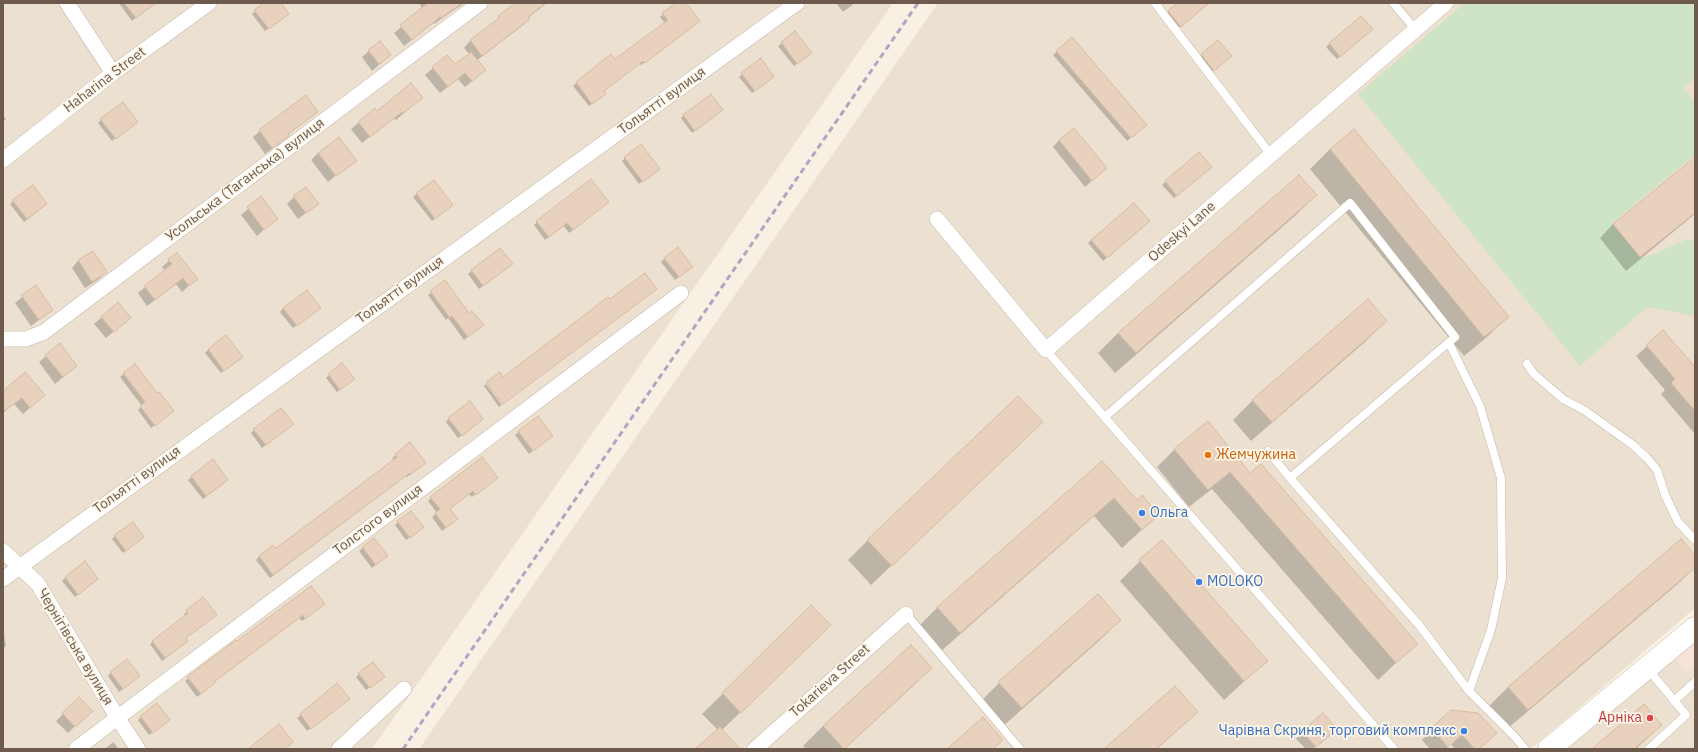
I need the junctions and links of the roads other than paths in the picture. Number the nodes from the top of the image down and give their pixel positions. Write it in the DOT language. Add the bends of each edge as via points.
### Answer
graph roads {
  1 [pos="67,3"];
  2 [pos="209,3"];
  3 [pos="480,3"];
  4 [pos="797,3"];
  5 [pos="1155,3"];
  6 [pos="1393,3"];
  7 [pos="1446,3"];
  8 [pos="1416,30"];
  9 [pos="113,73"];
  10 [pos="1271,155"];
  11 [pos="3,160"];
  12 [pos="937,219"];
  13 [pos="680,292"];
  14 [pos="3,339"];
  15 [pos="1449,343"];
  16 [pos="1046,350"];
  17 [pos="1527,364"];
  18 [pos="1105,417"];
  19 [pos="1268,451"];
  20 [pos="1290,478"];
  21 [pos="1695,540"];
  22 [pos="3,551"];
  23 [pos="18,566"];
  24 [pos="3,578"];
  25 [pos="906,614"];
  26 [pos="1695,628"];
  27 [pos="1648,668"];
  28 [pos="1695,682"];
  29 [pos="404,689"];
  30 [pos="1469,691"];
  31 [pos="1674,701"];
  32 [pos="117,717"];
  33 [pos="76,749"];
  34 [pos="138,749"];
  35 [pos="339,749"];
  36 [pos="755,749"];
  37 [pos="1020,749"];
  38 [pos="1394,749"];
  39 [pos="1525,749"];
  40 [pos="1549,749"];
  41 [pos="1650,749"];
  1 -- 9 [label="street"];
  2 -- 9 [label="street, Haharina Street"];
  3 -- 14 [label="street, Усольська (Таганська) вулиця" via="44,332 26,339"];
  4 -- 23 [label="street, Тольятті вулиця"];
  5 -- 10 [label="lane"];
  6 -- 8 [label="lane"];
  7 -- 8 [label="street, Odeskyi Lane"];
  8 -- 10 [label="street, Odeskyi Lane"];
  9 -- 11 [label="street, Haharina Street"];
  10 -- 16 [label="street, Odeskyi Lane"];
  12 -- 16 [label="street"];
  13 -- 32 [label="street, Толстого вулиця"];
  15 -- 18 [label="lane" via="1455,337 1350,203"];
  15 -- 20 [label="lane"];
  15 -- 30 [label="lane" via="1480,406 1501,478 1502,578 1491,630"];
  16 -- 18 [label="lane"];
  17 -- 21 [label="lane" via="1534,374 1563,399 1584,410 1647,458 1657,470 1678,522"];
  18 -- 38 [label="lane"];
  19 -- 20 [label="lane"];
  20 -- 30 [label="lane" via="1419,625"];
  22 -- 23 [label="street, Чернігівська вулиця"];
  23 -- 24 [label="street, Тольятті вулиця"];
  23 -- 32 [label="street, Чернігівська вулиця" via="38,584"];
  25 -- 36 [label="street, Tokarieva Street"];
  25 -- 37 [label="lane"];
  26 -- 27 [label="main road"];
  27 -- 31 [label="lane"];
  27 -- 40 [label="main road"];
  28 -- 31 [label="lane"];
  29 -- 35 [label="street"];
  30 -- 39 [label="lane"];
  31 -- 41 [label="lane" via="1686,715"];
  32 -- 33 [label="street, Толстого вулиця"];
  32 -- 34 [label="street, Чернігівська вулиця"];
}
